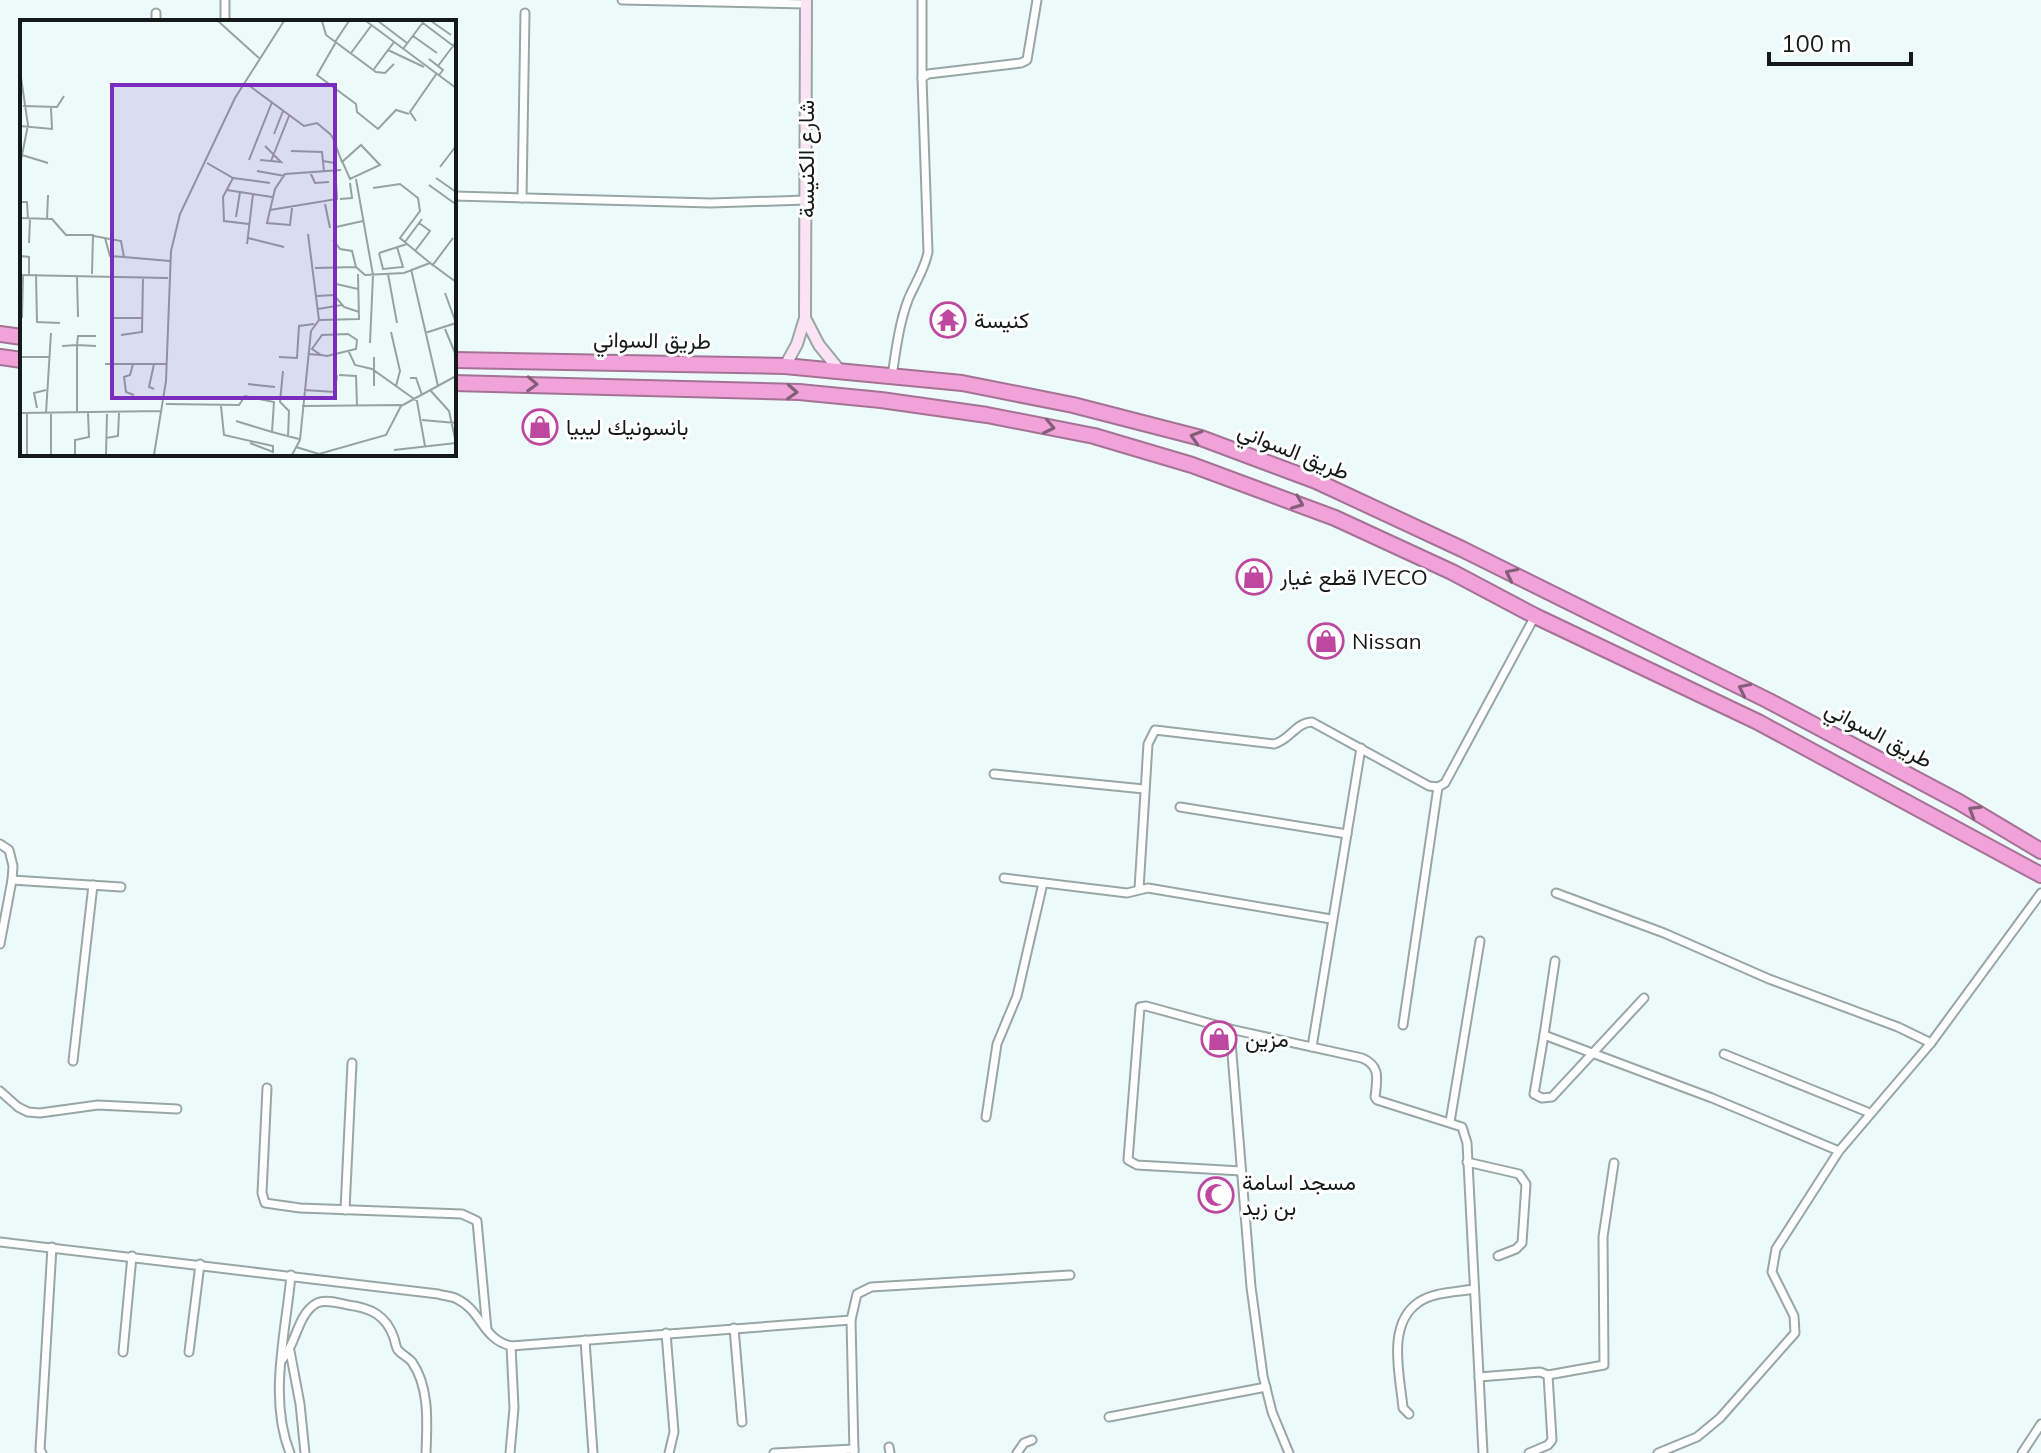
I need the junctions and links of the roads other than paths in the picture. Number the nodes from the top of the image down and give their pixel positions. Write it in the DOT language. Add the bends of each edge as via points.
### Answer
graph roads {
  1 [pos="622,0"];
  2 [pos="922,0"];
  3 [pos="1037,0"];
  4 [pos="806,2"];
  5 [pos="525,13"];
  6 [pos="922,78"];
  7 [pos="456,196"];
  8 [pos="522,198"];
  9 [pos="806,200"];
  10 [pos="805,318"];
  11 [pos="0,334"];
  12 [pos="20,337"];
  13 [pos="0,357"];
  14 [pos="20,360"];
  15 [pos="456,360"];
  16 [pos="785,366"];
  17 [pos="840,371"];
  18 [pos="892,376"];
  19 [pos="456,383"];
  20 [pos="1535,616"];
  21 [pos="1361,748"];
  22 [pos="994,774"];
  23 [pos="1438,787"];
  24 [pos="1144,789"];
  25 [pos="1180,807"];
  26 [pos="1347,834"];
  27 [pos="0,844"];
  28 [pos="2041,851"];
  29 [pos="2041,875"];
  30 [pos="1004,878"];
  31 [pos="12,880"];
  32 [pos="1043,883"];
  33 [pos="93,885"];
  34 [pos="121,887"];
  35 [pos="1139,889"];
  36 [pos="1556,893"];
  37 [pos="2041,893"];
  38 [pos="1331,919"];
  39 [pos="1480,941"];
  40 [pos="0,944"];
  41 [pos="1555,961"];
  42 [pos="1644,998"];
  43 [pos="1403,1025"];
  44 [pos="1230,1029"];
  45 [pos="1544,1035"];
  46 [pos="1931,1043"];
  47 [pos="1312,1047"];
  48 [pos="1591,1053"];
  49 [pos="1724,1054"];
  50 [pos="73,1061"];
  51 [pos="352,1063"];
  52 [pos="267,1088"];
  53 [pos="0,1091"];
  54 [pos="177,1109"];
  55 [pos="1870,1113"];
  56 [pos="986,1117"];
  57 [pos="1450,1122"];
  58 [pos="1839,1151"];
  59 [pos="1467,1162"];
  60 [pos="1614,1163"];
  61 [pos="1241,1171"];
  62 [pos="345,1210"];
  63 [pos="0,1242"];
  64 [pos="52,1247"];
  65 [pos="132,1256"];
  66 [pos="1498,1256"];
  67 [pos="200,1264"];
  68 [pos="291,1275"];
  69 [pos="1070,1275"];
  70 [pos="1474,1289"];
  71 [pos="851,1320"];
  72 [pos="734,1328"];
  73 [pos="488,1332"];
  74 [pos="666,1333"];
  75 [pos="585,1340"];
  76 [pos="511,1346"];
  77 [pos="290,1351"];
  78 [pos="123,1352"];
  79 [pos="189,1352"];
  80 [pos="282,1360"];
  81 [pos="1548,1375"];
  82 [pos="1479,1377"];
  83 [pos="1266,1387"];
  84 [pos="1409,1414"];
  85 [pos="1109,1417"];
  86 [pos="742,1422"];
  87 [pos="2041,1424"];
  88 [pos="1032,1440"];
  89 [pos="854,1451"];
  90 [pos="42,1453"];
  91 [pos="290,1453"];
  92 [pos="305,1453"];
  93 [pos="426,1453"];
  94 [pos="510,1453"];
  95 [pos="593,1453"];
  96 [pos="669,1453"];
  97 [pos="774,1453"];
  98 [pos="1017,1453"];
  99 [pos="1289,1453"];
  100 [pos="1483,1453"];
  101 [pos="1529,1453"];
  102 [pos="1658,1453"];
  103 [pos="2022,1453"];
  1 -- 4 [label="street"];
  2 -- 6 [label="street"];
  3 -- 6 [label="street" via="1027,60"];
  4 -- 9 [label="main road, شارع الكنيسة"];
  5 -- 8 [label="street"];
  6 -- 18 [label="street" via="928,252 900,326"];
  7 -- 8 [label="street"];
  8 -- 9 [label="street"];
  9 -- 10 [label="main road, شارع الكنيسة"];
  10 -- 16 [label="main road, شارع الكنيسة"];
  10 -- 17 [label="main road"];
  11 -- 12 [label="highway"];
  13 -- 14 [label="highway"];
  15 -- 16 [label="highway, طريق السواني"];
  16 -- 17 [label="highway, طريق السواني"];
  17 -- 18 [label="highway, طريق السواني"];
  28 -- 18 [label="highway, طريق السواني, one-way" via="1769,701 1313,480 1201,438 1109,413 1015,392"];
  19 -- 20 [label="highway, طريق السواني, one-way" via="799,392 987,415 1094,436 1192,465 1335,518"];
  20 -- 23 [label="street" via="1445,783"];
  20 -- 29 [label="highway, طريق السواني" via="1758,722"];
  21 -- 23 [label="street"];
  21 -- 24 [label="street" via="1312,722 1274,744 1155,730 1149,738"];
  21 -- 26 [label="street"];
  22 -- 24 [label="street"];
  23 -- 43 [label="street"];
  24 -- 35 [label="street"];
  25 -- 26 [label="street"];
  26 -- 38 [label="street"];
  27 -- 31 [label="street" via="12,857"];
  30 -- 32 [label="street"];
  31 -- 33 [label="street"];
  31 -- 40 [label="street"];
  32 -- 35 [label="street" via="1127,893"];
  32 -- 56 [label="street" via="1017,996 997,1044"];
  33 -- 34 [label="street"];
  33 -- 50 [label="street"];
  35 -- 38 [label="street"];
  36 -- 46 [label="street"];
  37 -- 46 [label="street"];
  38 -- 47 [label="street"];
  39 -- 57 [label="street"];
  41 -- 45 [label="street"];
  42 -- 48 [label="street"];
  44 -- 47 [label="street"];
  44 -- 61 [label="street"];
  44 -- 61 [label="street" via="1140,1007 1128,1160 1137,1165"];
  45 -- 48 [label="street"];
  45 -- 48 [label="street" via="1534,1094 1542,1098 1552,1097"];
  46 -- 55 [label="street"];
  47 -- 57 [label="street" via="1370,1061 1377,1071 1377,1100"];
  48 -- 58 [label="street"];
  49 -- 55 [label="street"];
  51 -- 62 [label="street"];
  52 -- 62 [label="street" via="265,1203"];
  53 -- 54 [label="street" via="28,1112 98,1105"];
  55 -- 58 [label="street"];
  57 -- 59 [label="street" via="1465,1133"];
  58 -- 102 [label="street" via="1776,1249 1772,1272 1794,1316 1795,1333 1720,1418 1697,1437"];
  59 -- 66 [label="street" via="1519,1174 1526,1184 1522,1243"];
  59 -- 70 [label="street"];
  60 -- 81 [label="street" via="1603,1237 1604,1365"];
  61 -- 83 [label="street"];
  62 -- 73 [label="street" via="474,1218"];
  63 -- 64 [label="street"];
  64 -- 65 [label="street"];
  64 -- 90 [label="street"];
  65 -- 67 [label="street"];
  65 -- 78 [label="street"];
  67 -- 68 [label="street"];
  67 -- 79 [label="street"];
  68 -- 73 [label="street" via="457,1299"];
  68 -- 80 [label="street"];
  69 -- 71 [label="street" via="871,1287 857,1294"];
  70 -- 82 [label="street"];
  70 -- 84 [label="street" via="1420,1301 1403,1321 1398,1350 1403,1408"];
  71 -- 72 [label="street"];
  71 -- 89 [label="street"];
  72 -- 74 [label="street"];
  72 -- 86 [label="street"];
  73 -- 76 [label="street"];
  74 -- 75 [label="street"];
  74 -- 96 [label="street" via="674,1432"];
  75 -- 76 [label="street"];
  75 -- 95 [label="street"];
  76 -- 94 [label="street"];
  77 -- 80 [label="street"];
  77 -- 92 [label="street"];
  77 -- 93 [label="street" via="303,1316 315,1304 368,1307 382,1316 397,1349 411,1359 423,1390"];
  80 -- 91 [label="street" via="279,1398"];
  81 -- 82 [label="street"];
  81 -- 101 [label="street" via="1552,1440"];
  82 -- 100 [label="street"];
  83 -- 85 [label="street"];
  83 -- 99 [label="street"];
  87 -- 103 [label="street"];
  88 -- 98 [label="street"];
  89 -- 97 [label="street"];
}
